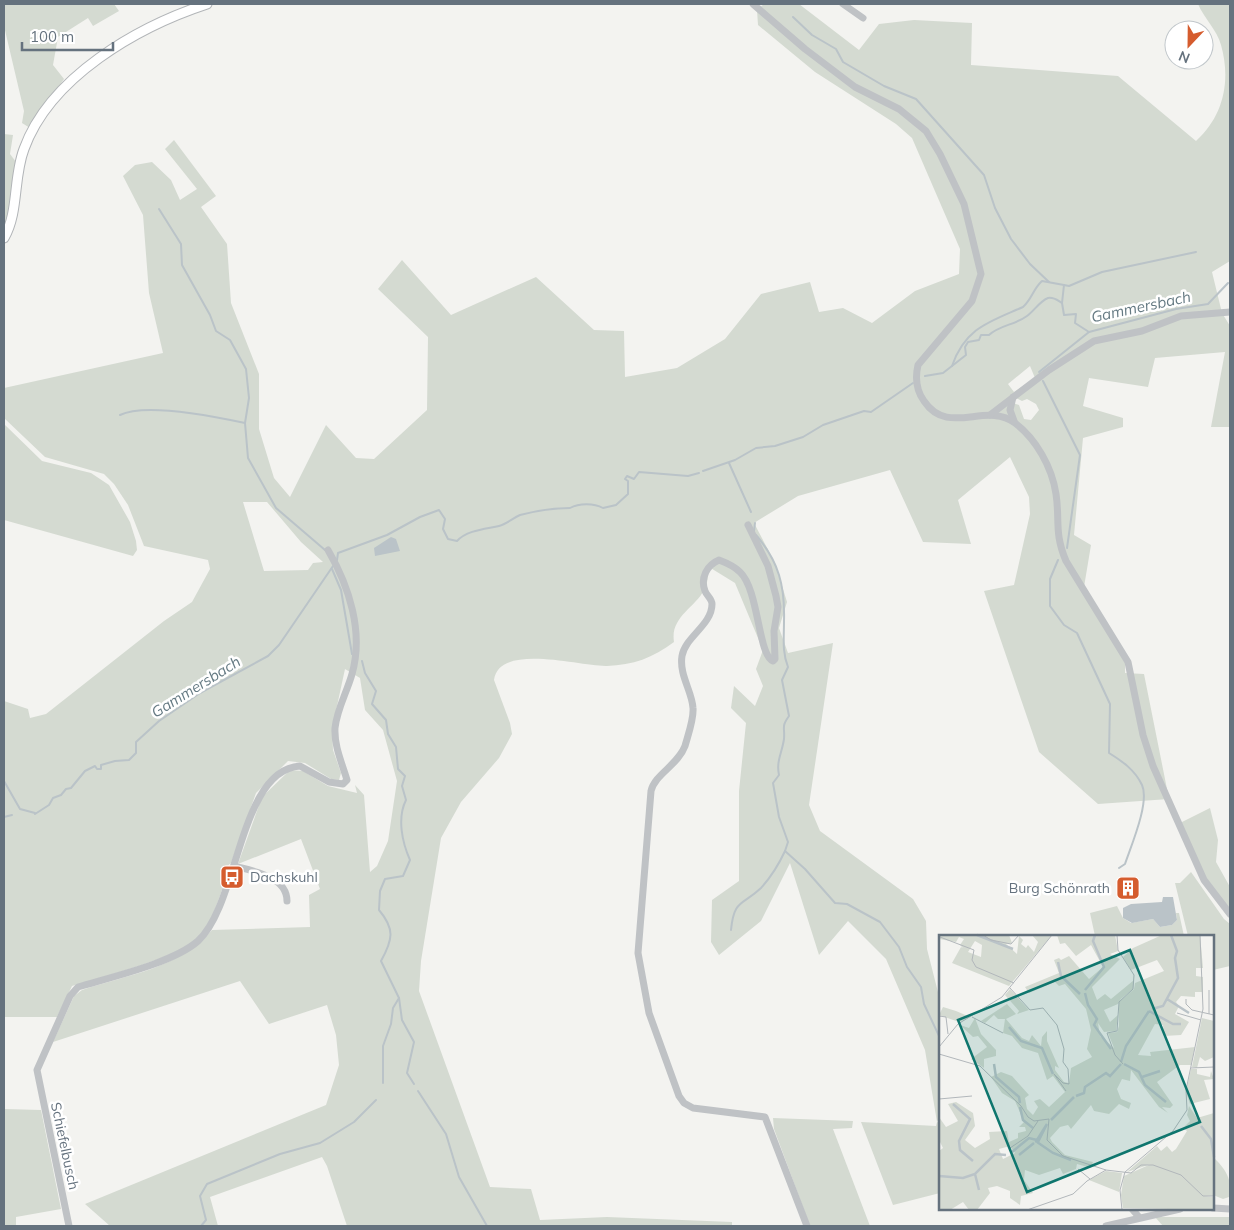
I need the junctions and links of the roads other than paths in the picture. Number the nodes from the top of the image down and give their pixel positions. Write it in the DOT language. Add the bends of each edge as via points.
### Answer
graph roads {
  1 [pos="207,4"];
  2 [pos="753,4"];
  3 [pos="843,4"];
  4 [pos="863,18"];
  5 [pos="4,238"];
  6 [pos="1230,312"];
  7 [pos="1013,397"];
  8 [pos="990,415"];
  9 [pos="1014,421"];
  10 [pos="748,525"];
  11 [pos="328,550"];
  12 [pos="234,866"];
  13 [pos="286,901"];
  14 [pos="1230,914"];
  15 [pos="1214,1208"];
  16 [pos="1230,1209"];
  17 [pos="1133,1210"];
  18 [pos="1175,1210"];
  19 [pos="1139,1217"];
  20 [pos="69,1226"];
  21 [pos="807,1226"];
  22 [pos="1106,1226"];
  1 -- 5 [label="main road" via="142,31 91,65 47,109 29,136 18,170 12,221"];
  2 -- 8 [label="street" via="855,87 899,109 926,131 940,154 964,204 981,274 972,301 918,365 915,379 920,396 933,412 950,419"];
  3 -- 4 [label="street"];
  6 -- 7 [label="street" via="1181,316 1142,331 1094,341"];
  7 -- 8 [label="street"];
  7 -- 9 [label="street" via="1010,410"];
  8 -- 9 [label="street"];
  9 -- 14 [label="street" via="1044,459 1056,495 1059,545 1128,662 1153,766 1204,880"];
  10 -- 21 [label="street" via="768,566 776,596 775,659 768,659 765,654 748,582 741,572 719,560 711,563 705,573 705,590 712,602 711,611 682,655 682,673 692,701 693,715 681,754 655,782 651,791 638,940 649,1013 679,1096 684,1103 704,1110 765,1117"];
  11 -- 12 [label="street" via="338,567 356,628 357,654 335,728 337,749 347,780 343,784 329,782 300,766 282,770 258,796"];
  12 -- 13 [label="street" via="270,876 283,890"];
  12 -- 20 [label="street, Schiefelbusch" via="214,920 198,941 176,955 74,991 37,1070"];
  15 -- 16 [label="street"];
  17 -- 19 [label="street"];
  18 -- 19 [label="street"];
  19 -- 22 [label="street"];
}
